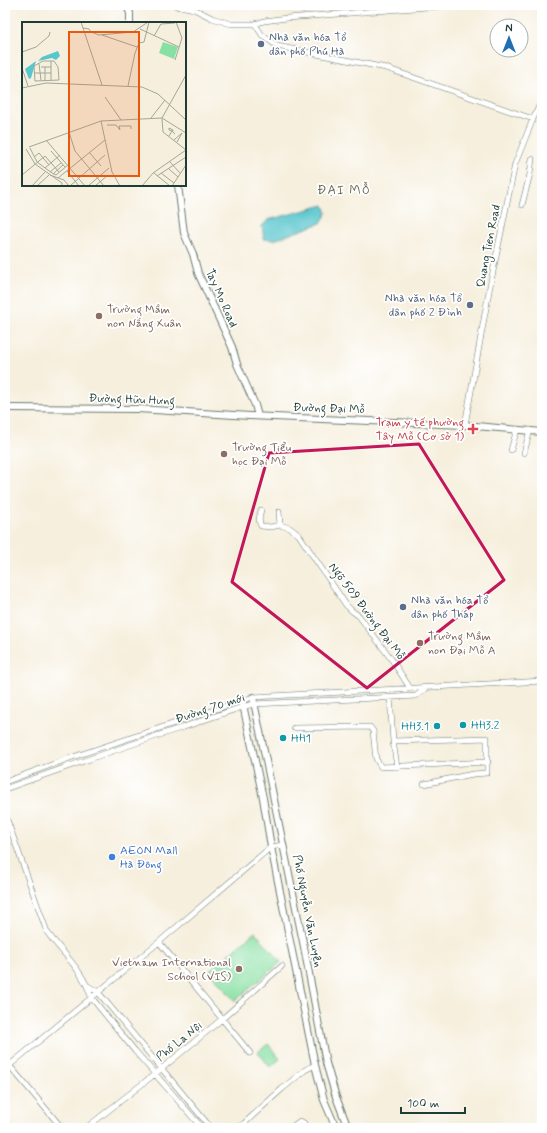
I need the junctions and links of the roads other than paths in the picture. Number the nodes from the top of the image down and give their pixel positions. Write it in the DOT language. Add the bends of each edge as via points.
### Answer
graph roads {
  1 [pos="126,5"];
  2 [pos="175,5"];
  3 [pos="453,5"];
  4 [pos="130,22"];
  5 [pos="255,24"];
  6 [pos="542,100"];
  7 [pos="533,119"];
  8 [pos="532,159"];
  9 [pos="178,186"];
  10 [pos="522,205"];
  11 [pos="5,408"];
  12 [pos="258,416"];
  13 [pos="465,425"];
  14 [pos="517,429"];
  15 [pos="530,430"];
  16 [pos="542,432"];
  17 [pos="511,450"];
  18 [pos="524,452"];
  19 [pos="261,510"];
  20 [pos="279,512"];
  21 [pos="280,525"];
  22 [pos="542,680"];
  23 [pos="427,687"];
  24 [pos="410,688"];
  25 [pos="253,697"];
  26 [pos="390,697"];
  27 [pos="242,700"];
  28 [pos="254,704"];
  29 [pos="243,707"];
  30 [pos="294,728"];
  31 [pos="132,740"];
  32 [pos="393,741"];
  33 [pos="488,762"];
  34 [pos="397,767"];
  35 [pos="5,782"];
  36 [pos="424,784"];
  37 [pos="5,789"];
  38 [pos="5,814"];
  39 [pos="283,845"];
  40 [pos="271,847"];
  41 [pos="159,942"];
  42 [pos="304,947"];
  43 [pos="292,950"];
  44 [pos="282,966"];
  45 [pos="309,971"];
  46 [pos="297,973"];
  47 [pos="88,986"];
  48 [pos="98,992"];
  49 [pos="91,997"];
  50 [pos="222,1019"];
  51 [pos="250,1053"];
  52 [pos="5,1055"];
  53 [pos="315,1065"];
  54 [pos="6,1066"];
  55 [pos="161,1068"];
  56 [pos="155,1074"];
  57 [pos="5,1122"];
  58 [pos="10,1128"];
  59 [pos="62,1128"];
  60 [pos="86,1128"];
  61 [pos="202,1128"];
  62 [pos="211,1128"];
  63 [pos="239,1128"];
  64 [pos="291,1128"];
  65 [pos="304,1128"];
  66 [pos="336,1128"];
  67 [pos="348,1128"];
  1 -- 4 [label="main road" via="130,13"];
  2 -- 5 [label="street" via="231,24"];
  3 -- 5 [label="street" via="287,18"];
  5 -- 7 [label="street" via="262,35 277,46 386,68"];
  6 -- 7 [label="street, Quang Tien Road"];
  7 -- 13 [label="street, Quang Tien Road" via="515,164"];
  8 -- 10 [label="street"];
  9 -- 12 [label="main road, Tay Mo Road" via="184,233 198,273 232,347"];
  11 -- 12 [label="main road, Đường Hữu Hưng" via="138,409"];
  12 -- 13 [label="main road, Đường Đại Mỗ"];
  13 -- 14 [label="main road, Đường Đại Mỗ"];
  14 -- 15 [label="main road, Đường Đại Mỗ"];
  14 -- 17 [label="street"];
  15 -- 16 [label="main road, Đường Đại Mỗ"];
  15 -- 18 [label="street"];
  19 -- 21 [label="street" via="261,526"];
  20 -- 21 [label="street"];
  21 -- 24 [label="street, Ngõ 509 Đường Đại Mỗ" via="290,528 299,535 346,605 360,616"];
  22 -- 23 [label="street, Đường 70 mới"];
  23 -- 24 [label="street, Đường 70 mới"];
  23 -- 26 [label="street, Đường 70 mới" via="416,696"];
  24 -- 25 [label="street, Đường 70 mới"];
  25 -- 27 [label="street, Đường 70 mới"];
  25 -- 28 [label="main road, Phố Nguyễn Văn Luyện"];
  26 -- 28 [label="street, Đường 70 mới"];
  26 -- 32 [label="street"];
  27 -- 29 [label="main road, Phố Nguyễn Văn Luyện"];
  27 -- 31 [label="street, Đường 70 mới"];
  28 -- 29 [label="street, Đường 70 mới"];
  28 -- 39 [label="main road, Phố Nguyễn Văn Luyện"];
  29 -- 31 [label="street, Đường 70 mới" via="183,728"];
  29 -- 40 [label="main road, Phố Nguyễn Văn Luyện"];
  30 -- 34 [label="street" via="370,727 373,731 376,759 381,767"];
  31 -- 35 [label="street"];
  31 -- 37 [label="street, Đường 70 mới"];
  32 -- 33 [label="street" via="487,738"];
  32 -- 34 [label="street"];
  33 -- 34 [label="street"];
  33 -- 36 [label="street" via="487,773"];
  38 -- 47 [label="street" via="47,932"];
  39 -- 40 [label="street"];
  39 -- 42 [label="main road, Phố Nguyễn Văn Luyện"];
  40 -- 41 [label="street"];
  40 -- 43 [label="main road, Phố Nguyễn Văn Luyện"];
  41 -- 48 [label="street"];
  41 -- 50 [label="street"];
  42 -- 43 [label="main road"];
  42 -- 45 [label="main road, Phố Nguyễn Văn Luyện"];
  43 -- 46 [label="main road, Phố Nguyễn Văn Luyện"];
  44 -- 50 [label="street, Phố La Nội"];
  45 -- 46 [label="main road"];
  45 -- 67 [label="main road, Phố Nguyễn Văn Luyện" via="326,1063"];
  46 -- 53 [label="main road, Phố Nguyễn Văn Luyện"];
  47 -- 48 [label="street"];
  47 -- 49 [label="street"];
  48 -- 49 [label="street"];
  48 -- 55 [label="street"];
  49 -- 54 [label="street"];
  49 -- 56 [label="street"];
  50 -- 51 [label="street"];
  50 -- 55 [label="street, Phố La Nội"];
  52 -- 54 [label="street"];
  53 -- 63 [label="street" via="282,1089"];
  53 -- 66 [label="main road, Phố Nguyễn Văn Luyện" via="324,1100"];
  54 -- 59 [label="street"];
  55 -- 56 [label="street, Phố La Nội"];
  55 -- 62 [label="street"];
  56 -- 60 [label="street, Phố La Nội"];
  56 -- 61 [label="street"];
  57 -- 58 [label="street"];
  64 -- 65 [label="street" via="300,1121 304,1123"];
}
